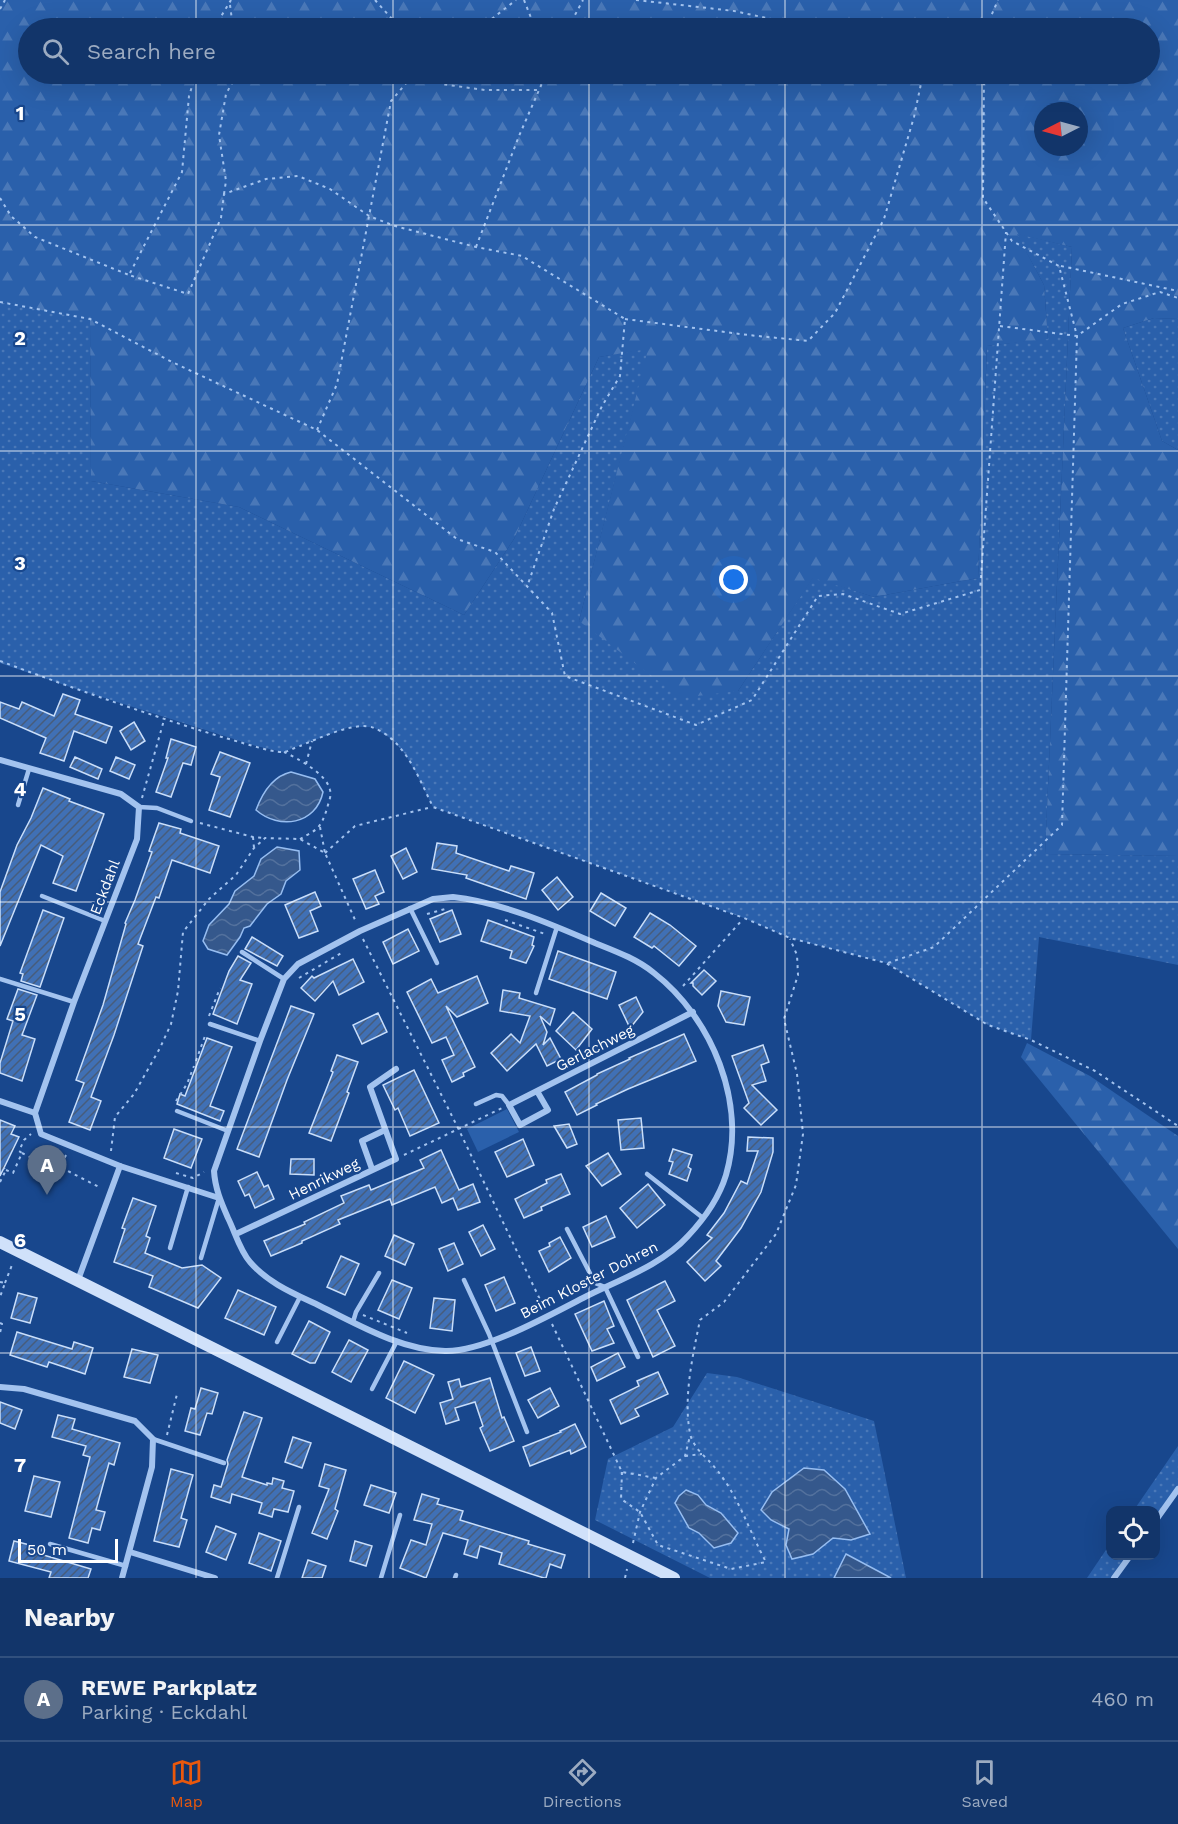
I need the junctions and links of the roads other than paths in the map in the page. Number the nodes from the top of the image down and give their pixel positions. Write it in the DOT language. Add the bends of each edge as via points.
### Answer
graph roads {
  1 [pos="0,760"];
  2 [pos="29,769"];
  3 [pos="18,805"];
  4 [pos="140,807"];
  5 [pos="191,821"];
  6 [pos="42,896"];
  7 [pos="410,908"];
  8 [pos="105,921"];
  9 [pos="557,927"];
  10 [pos="242,952"];
  11 [pos="437,963"];
  12 [pos="0,978"];
  13 [pos="284,979"];
  14 [pos="536,993"];
  15 [pos="74,1002"];
  16 [pos="693,1012"];
  17 [pos="210,1024"];
  18 [pos="260,1041"];
  19 [pos="396,1069"];
  20 [pos="537,1090"];
  21 [pos="0,1101"];
  22 [pos="476,1104"];
  23 [pos="509,1105"];
  24 [pos="177,1111"];
  25 [pos="35,1113"];
  26 [pos="385,1130"];
  27 [pos="228,1131"];
  28 [pos="120,1166"];
  29 [pos="372,1169"];
  30 [pos="647,1174"];
  31 [pos="188,1187"];
  32 [pos="219,1198"];
  33 [pos="703,1218"];
  34 [pos="567,1229"];
  35 [pos="236,1234"];
  36 [pos="0,1242"];
  37 [pos="170,1248"];
  38 [pos="201,1257"];
  39 [pos="379,1273"];
  40 [pos="78,1280"];
  41 [pos="464,1280"];
  42 [pos="605,1287"];
  43 [pos="300,1297"];
  44 [pos="353,1322"];
  45 [pos="491,1340"];
  46 [pos="397,1341"];
  47 [pos="277,1342"];
  48 [pos="639,1357"];
  49 [pos="0,1387"];
  50 [pos="372,1389"];
  51 [pos="527,1432"];
  52 [pos="153,1439"];
  53 [pos="224,1463"];
  54 [pos="1178,1489"];
  55 [pos="299,1507"];
  56 [pos="1160,1513"];
  57 [pos="400,1515"];
  58 [pos="50,1544"];
  59 [pos="130,1552"];
  60 [pos="1127,1560"];
  61 [pos="126,1566"];
  62 [pos="122,1578"];
  63 [pos="215,1578"];
  64 [pos="277,1578"];
  65 [pos="381,1578"];
  66 [pos="674,1578"];
  67 [pos="1114,1578"];
  1 -- 2 [label="street"];
  2 -- 3 [label="lane"];
  2 -- 4 [label="street" via="121,794"];
  4 -- 5 [label="lane" via="157,808"];
  4 -- 8 [label="street, Eckdahl" via="137,839"];
  6 -- 8 [label="lane"];
  7 -- 9 [label="street, Beim Kloster Dohren" via="433,899 472,899"];
  7 -- 11 [label="lane"];
  7 -- 13 [label="street, Beim Kloster Dohren" via="298,964"];
  8 -- 15 [label="street, Eckdahl"];
  9 -- 14 [label="lane"];
  9 -- 16 [label="street, Beim Kloster Dohren" via="652,970"];
  10 -- 13 [label="lane"];
  12 -- 15 [label="lane"];
  13 -- 18 [label="street, Beim Kloster Dohren"];
  15 -- 25 [label="street, Eckdahl"];
  16 -- 20 [label="street, Gerlachweg"];
  16 -- 33 [label="street, Beim Kloster Dohren" via="716,1055 734,1124 726,1175"];
  17 -- 18 [label="lane"];
  18 -- 27 [label="street, Beim Kloster Dohren"];
  19 -- 26 [label="street" via="370,1087"];
  20 -- 23 [label="street, Gerlachweg"];
  20 -- 23 [label="street" via="548,1110 520,1125"];
  21 -- 25 [label="street"];
  22 -- 23 [label="lane" via="496,1095"];
  24 -- 27 [label="lane"];
  25 -- 28 [label="street" via="41,1134"];
  26 -- 29 [label="street" via="362,1141"];
  26 -- 29 [label="street, Henrikweg" via="396,1159"];
  27 -- 32 [label="street, Beim Kloster Dohren" via="214,1171"];
  28 -- 31 [label="street"];
  28 -- 40 [label="street"];
  29 -- 35 [label="street, Henrikweg"];
  30 -- 33 [label="lane"];
  31 -- 32 [label="street"];
  31 -- 37 [label="lane"];
  32 -- 35 [label="street, Beim Kloster Dohren"];
  32 -- 38 [label="lane"];
  33 -- 42 [label="street, Beim Kloster Dohren" via="687,1238 665,1255"];
  34 -- 42 [label="lane" via="595,1283"];
  35 -- 43 [label="street, Beim Kloster Dohren" via="249,1261 272,1282"];
  36 -- 40 [label="street"];
  39 -- 44 [label="lane"];
  40 -- 66 [label="street"];
  41 -- 45 [label="lane"];
  42 -- 45 [label="street, Beim Kloster Dohren"];
  42 -- 48 [label="lane"];
  43 -- 44 [label="street, Beim Kloster Dohren"];
  43 -- 47 [label="lane"];
  44 -- 46 [label="street, Beim Kloster Dohren"];
  45 -- 46 [label="street, Beim Kloster Dohren" via="469,1349 446,1351"];
  45 -- 51 [label="lane"];
  46 -- 50 [label="lane"];
  49 -- 52 [label="street" via="24,1389 135,1421"];
  52 -- 53 [label="lane"];
  52 -- 59 [label="street" via="152,1467"];
  54 -- 56 [label="street"];
  55 -- 64 [label="lane"];
  57 -- 65 [label="lane"];
  58 -- 61 [label="lane"];
  59 -- 61 [label="street"];
  59 -- 63 [label="street"];
  60 -- 67 [label="street"];
  61 -- 62 [label="street"];
}
